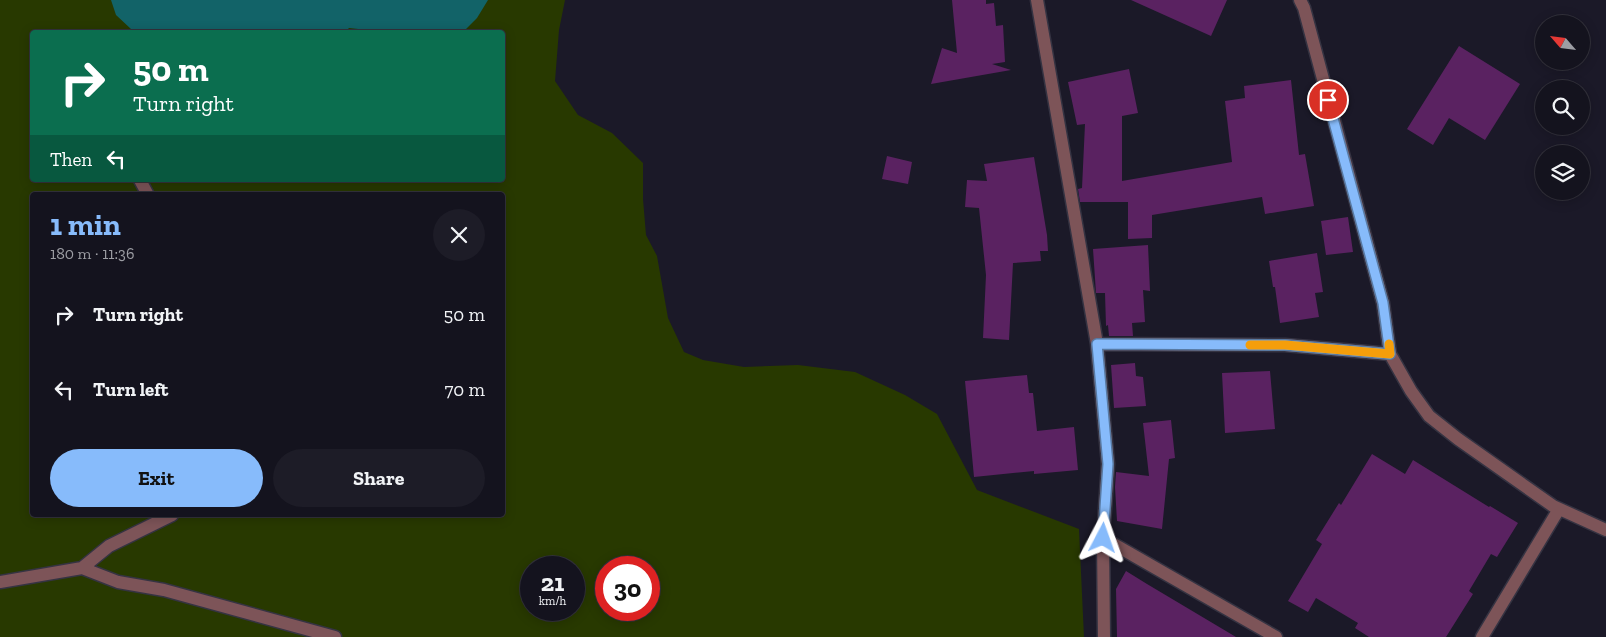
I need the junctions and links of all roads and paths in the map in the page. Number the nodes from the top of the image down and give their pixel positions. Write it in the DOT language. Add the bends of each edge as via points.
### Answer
graph roads {
  1 [pos="1037,0"];
  2 [pos="1300,0"];
  3 [pos="1097,344"];
  4 [pos="1390,354"];
  5 [pos="1559,509"];
  6 [pos="168,517"];
  7 [pos="1606,530"];
  8 [pos="1103,538"];
  9 [pos="82,568"];
  10 [pos="0,582"];
  11 [pos="335,637"];
  12 [pos="1104,637"];
  13 [pos="1276,637"];
  14 [pos="1482,637"];
  1 -- 3 [label="street"];
  2 -- 4 [label="street" via="1383,303"];
  3 -- 4 [label="street" via="1285,345"];
  3 -- 8 [label="street" via="1108,464"];
  4 -- 5 [label="street" via="1429,416"];
  5 -- 7 [label="street"];
  5 -- 14 [label="street"];
  6 -- 9 [label="street" via="109,546"];
  8 -- 12 [label="street"];
  8 -- 13 [label="street"];
  9 -- 10 [label="street"];
  9 -- 11 [label="street" via="118,582 164,590"];
}
